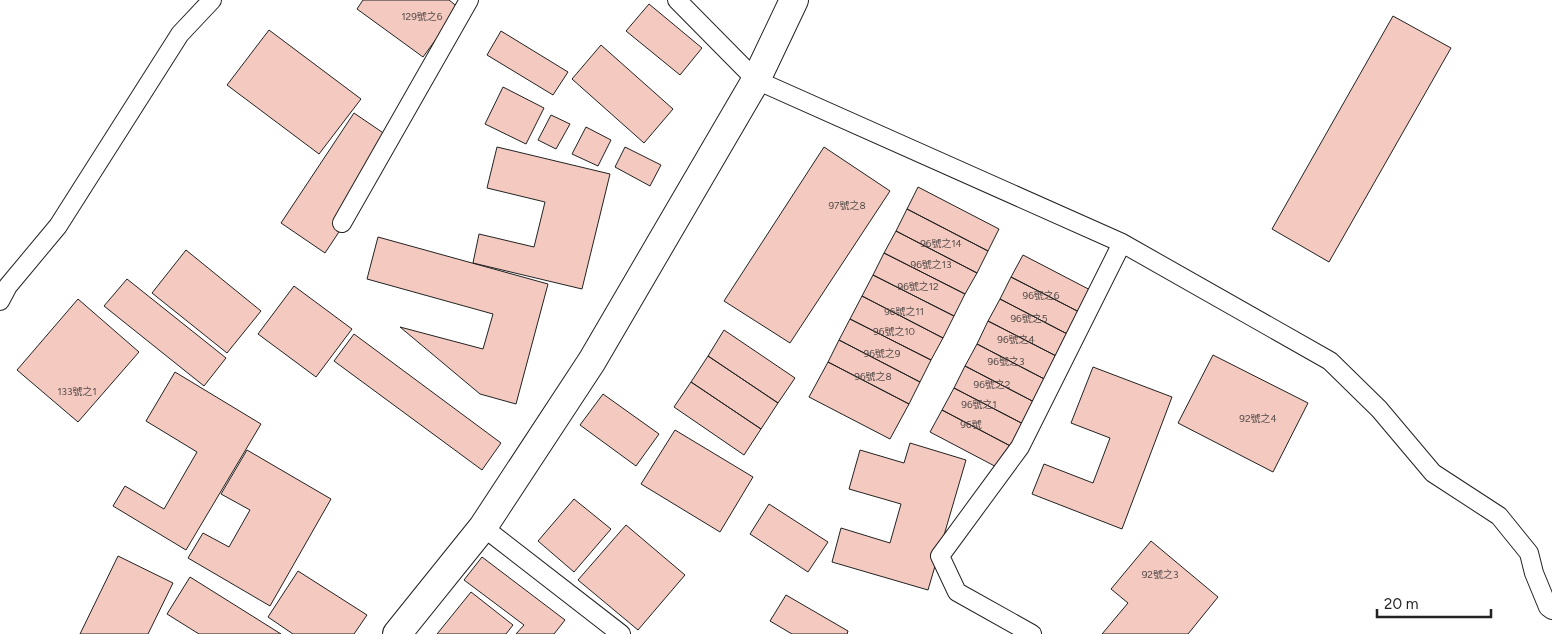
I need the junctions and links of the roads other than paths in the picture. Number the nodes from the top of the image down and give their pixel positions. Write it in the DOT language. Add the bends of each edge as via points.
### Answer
graph roads {
  1 [pos="212,0"];
  2 [pos="469,0"];
  3 [pos="677,0"];
  4 [pos="794,0"];
  5 [pos="756,80"];
  6 [pos="342,223"];
  7 [pos="1122,243"];
  8 [pos="0,300"];
  9 [pos="483,527"];
  10 [pos="1552,610"];
  11 [pos="397,634"];
  12 [pos="621,634"];
  13 [pos="1032,634"];
  1 -- 8 [label="lane" via="180,34 58,226"];
  2 -- 6 [label="lane"];
  3 -- 5 [label="lane"];
  4 -- 5 [label="street"];
  5 -- 7 [label="lane"];
  5 -- 9 [label="street" via="592,361"];
  7 -- 10 [label="lane" via="1330,361 1379,409 1433,472 1499,516 1529,553 1534,573"];
  7 -- 13 [label="lane" via="1020,447 940,556 956,592"];
  9 -- 11 [label="street"];
  9 -- 12 [label="lane"];
}
